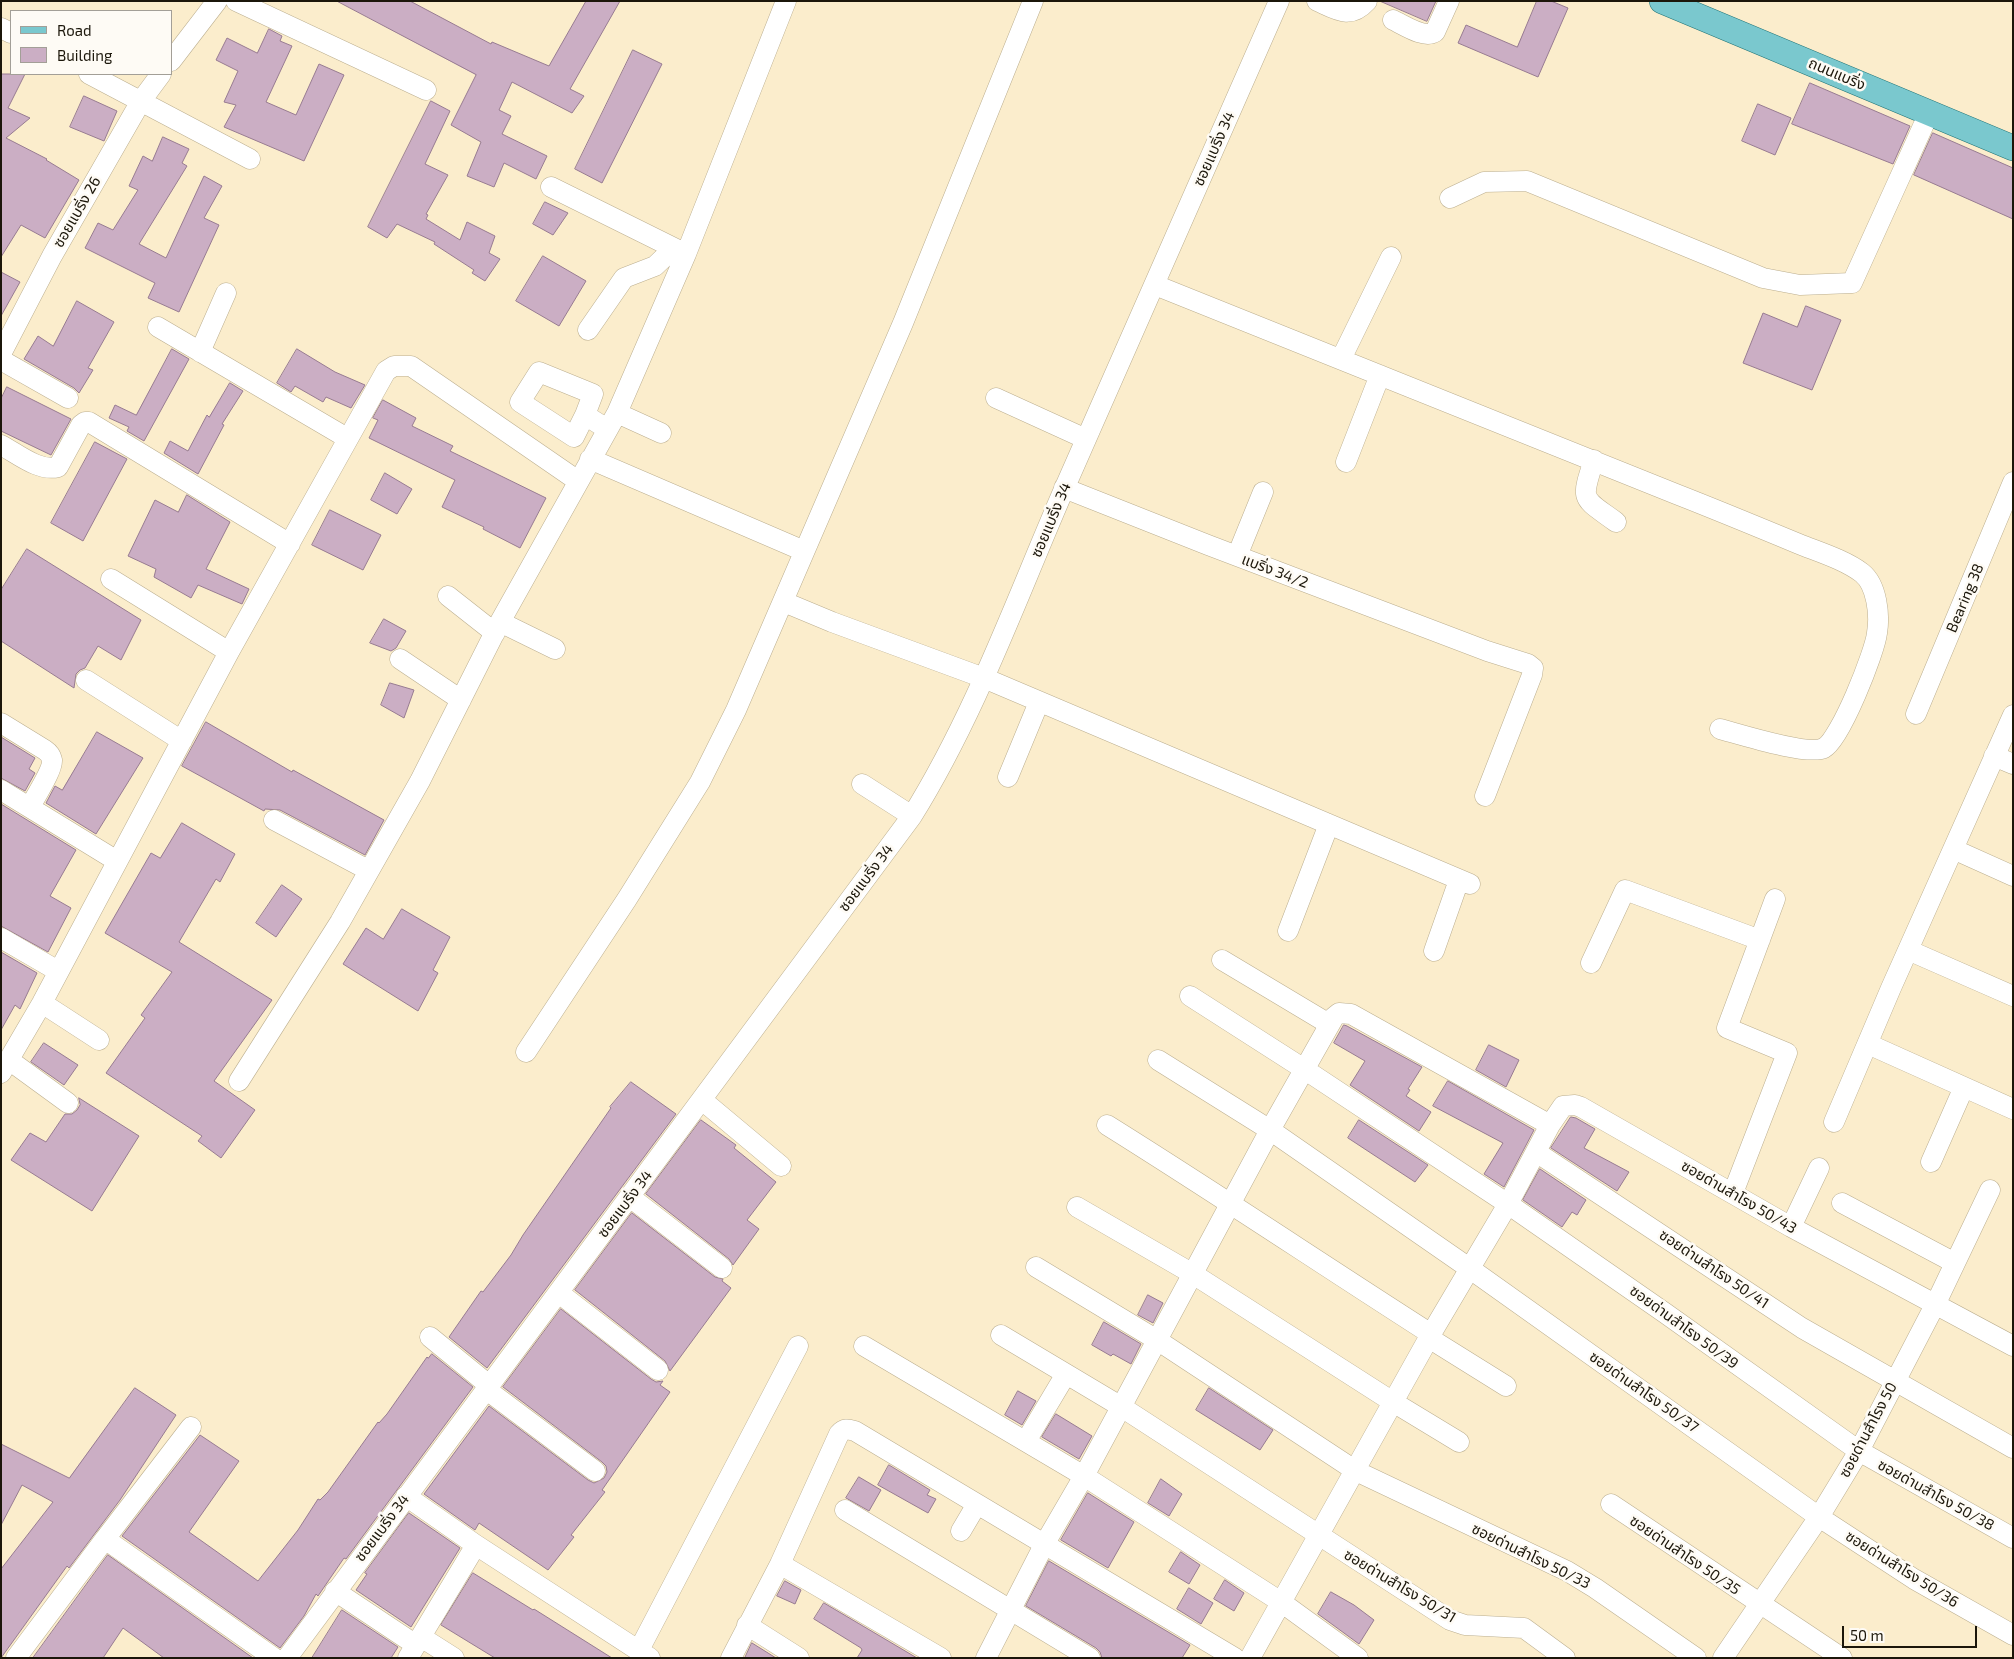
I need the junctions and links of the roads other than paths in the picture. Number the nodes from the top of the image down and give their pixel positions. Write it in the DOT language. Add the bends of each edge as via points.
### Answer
graph roads {
  1 [pos="217,1"];
  2 [pos="236,1"];
  3 [pos="786,1"];
  4 [pos="1033,1"];
  5 [pos="1279,1"];
  6 [pos="1317,1"];
  7 [pos="1367,1"];
  8 [pos="1448,1"];
  9 [pos="1662,1"];
  10 [pos="1393,20"];
  11 [pos="172,60"];
  12 [pos="91,75"];
  13 [pos="160,75"];
  14 [pos="426,90"];
  15 [pos="141,100"];
  16 [pos="1929,113"];
  17 [pos="2013,148"];
  18 [pos="250,159"];
  19 [pos="551,188"];
  20 [pos="1450,198"];
  21 [pos="680,250"];
  22 [pos="1391,257"];
  23 [pos="1155,286"];
  24 [pos="226,293"];
  25 [pos="158,327"];
  26 [pos="588,330"];
  27 [pos="200,352"];
  28 [pos="1,354"];
  29 [pos="1341,359"];
  30 [pos="1,360"];
  31 [pos="1380,375"];
  32 [pos="68,398"];
  33 [pos="996,398"];
  34 [pos="585,415"];
  35 [pos="612,421"];
  36 [pos="661,433"];
  37 [pos="347,438"];
  38 [pos="1086,439"];
  39 [pos="1,444"];
  40 [pos="590,459"];
  41 [pos="1594,460"];
  42 [pos="1346,462"];
  43 [pos="578,481"];
  44 [pos="2013,482"];
  45 [pos="1064,488"];
  46 [pos="1262,492"];
  47 [pos="1616,522"];
  48 [pos="290,544"];
  49 [pos="804,551"];
  50 [pos="1237,556"];
  51 [pos="111,579"];
  52 [pos="448,596"];
  53 [pos="784,602"];
  54 [pos="498,628"];
  55 [pos="556,649"];
  56 [pos="228,652"];
  57 [pos="400,659"];
  58 [pos="984,678"];
  59 [pos="86,680"];
  60 [pos="461,700"];
  61 [pos="1039,702"];
  62 [pos="1916,714"];
  63 [pos="2013,716"];
  64 [pos="1,723"];
  65 [pos="1720,728"];
  66 [pos="182,741"];
  67 [pos="1994,756"];
  68 [pos="2013,764"];
  69 [pos="1008,777"];
  70 [pos="862,784"];
  71 [pos="1,790"];
  72 [pos="1485,796"];
  73 [pos="30,808"];
  74 [pos="912,816"];
  75 [pos="274,820"];
  76 [pos="1329,824"];
  77 [pos="1953,849"];
  78 [pos="118,861"];
  79 [pos="368,870"];
  80 [pos="2013,876"];
  81 [pos="1775,899"];
  82 [pos="1288,931"];
  83 [pos="1,938"];
  84 [pos="1760,940"];
  85 [pos="1908,950"];
  86 [pos="1434,952"];
  87 [pos="1222,960"];
  88 [pos="1591,962"];
  89 [pos="58,971"];
  90 [pos="1190,996"];
  91 [pos="2013,996"];
  92 [pos="42,1003"];
  93 [pos="1329,1024"];
  94 [pos="99,1040"];
  95 [pos="1868,1044"];
  96 [pos="526,1052"];
  97 [pos="1158,1060"];
  98 [pos="5,1066"];
  99 [pos="1304,1069"];
  100 [pos="239,1080"];
  101 [pos="1964,1087"];
  102 [pos="702,1100"];
  103 [pos="68,1103"];
  104 [pos="2013,1109"];
  105 [pos="1834,1122"];
  106 [pos="1107,1125"];
  107 [pos="1550,1125"];
  108 [pos="1270,1130"];
  109 [pos="1536,1152"];
  110 [pos="1931,1162"];
  111 [pos="781,1166"];
  112 [pos="1819,1168"];
  113 [pos="1990,1190"];
  114 [pos="1733,1194"];
  115 [pos="630,1197"];
  116 [pos="1232,1203"];
  117 [pos="1842,1203"];
  118 [pos="1508,1204"];
  119 [pos="1077,1207"];
  120 [pos="1791,1227"];
  121 [pos="1955,1263"];
  122 [pos="1036,1267"];
  123 [pos="722,1268"];
  124 [pos="1469,1268"];
  125 [pos="1193,1274"];
  126 [pos="559,1293"];
  127 [pos="1936,1303"];
  128 [pos="1001,1335"];
  129 [pos="1430,1336"];
  130 [pos="430,1337"];
  131 [pos="1157,1340"];
  132 [pos="798,1346"];
  133 [pos="864,1346"];
  134 [pos="2013,1346"];
  135 [pos="658,1370"];
  136 [pos="1066,1374"];
  137 [pos="1894,1380"];
  138 [pos="1506,1386"];
  139 [pos="488,1388"];
  140 [pos="1393,1402"];
  141 [pos="1120,1406"];
  142 [pos="191,1427"];
  143 [pos="1026,1442"];
  144 [pos="1459,1442"];
  145 [pos="2013,1448"];
  146 [pos="1859,1451"];
  147 [pos="595,1471"];
  148 [pos="1356,1471"];
  149 [pos="1084,1476"];
  150 [pos="406,1496"];
  151 [pos="976,1504"];
  152 [pos="1610,1504"];
  153 [pos="845,1510"];
  154 [pos="1819,1517"];
  155 [pos="961,1531"];
  156 [pos="1319,1536"];
  157 [pos="2013,1538"];
  158 [pos="105,1539"];
  159 [pos="1045,1543"];
  160 [pos="476,1545"];
  161 [pos="780,1564"];
  162 [pos="336,1591"];
  163 [pos="1281,1602"];
  164 [pos="1760,1605"];
  165 [pos="1010,1610"];
  166 [pos="747,1625"];
  167 [pos="2013,1635"];
  168 [pos="415,1646"];
  169 [pos="644,1654"];
  170 [pos="16,1658"];
  171 [pos="274,1658"];
  172 [pos="287,1658"];
  173 [pos="454,1658"];
  174 [pos="731,1658"];
  175 [pos="798,1658"];
  176 [pos="941,1658"];
  177 [pos="986,1658"];
  178 [pos="1090,1658"];
  179 [pos="1235,1658"];
  180 [pos="1250,1658"];
  181 [pos="1358,1658"];
  182 [pos="1566,1658"];
  183 [pos="1696,1658"];
  184 [pos="1723,1658"];
  185 [pos="1842,1658"];
  1 -- 11 [label="street"];
  2 -- 14 [label="street"];
  3 -- 21 [label="street"];
  4 -- 49 [label="street" via="903,323"];
  5 -- 23 [label="street, ซอยแบริ่ง 34"];
  6 -- 7 [label="street" via="1351,13"];
  8 -- 10 [label="street" via="1435,32 1431,34"];
  9 -- 16 [label="main road, ถนนแบริ่ง"];
  12 -- 15 [label="street"];
  13 -- 15 [label="street, ซอยแบริ่ง 26"];
  15 -- 18 [label="street"];
  15 -- 28 [label="street, ซอยแบริ่ง 26" via="52,256"];
  16 -- 17 [label="main road, ถนนแบริ่ง"];
  16 -- 20 [label="street" via="1852,283 1800,286 1763,278 1527,181 1484,182"];
  19 -- 21 [label="street"];
  21 -- 26 [label="street" via="655,266 624,278"];
  21 -- 35 [label="street"];
  22 -- 29 [label="street"];
  23 -- 29 [label="street"];
  23 -- 38 [label="street, ซอยแบริ่ง 34"];
  24 -- 27 [label="street"];
  25 -- 27 [label="street"];
  27 -- 37 [label="street"];
  29 -- 31 [label="street"];
  30 -- 32 [label="street"];
  31 -- 41 [label="street"];
  31 -- 42 [label="street"];
  33 -- 38 [label="street"];
  34 -- 35 [label="street"];
  35 -- 36 [label="street"];
  35 -- 40 [label="street"];
  37 -- 43 [label="street" via="386,371 394,366 411,366"];
  37 -- 48 [label="street"];
  38 -- 45 [label="street, ซอยแบริ่ง 34"];
  39 -- 48 [label="street" via="42,467 58,467 81,425 88,422"];
  40 -- 43 [label="street"];
  40 -- 49 [label="street"];
  41 -- 47 [label="street" via="1586,484 1588,501"];
  41 -- 65 [label="street" via="1848,565 1872,584 1878,618 1877,634 1868,664 1832,741 1824,748 1814,750"];
  43 -- 54 [label="street"];
  44 -- 62 [label="street, Bearing 38"];
  45 -- 50 [label="street, แบริ่ง 34/2"];
  45 -- 58 [label="street, ซอยแบริ่ง 34"];
  46 -- 50 [label="street"];
  48 -- 56 [label="street"];
  49 -- 53 [label="street"];
  50 -- 72 [label="street, แบริ่ง 34/2" via="1487,652 1528,664 1533,672"];
  51 -- 56 [label="street"];
  52 -- 54 [label="street"];
  53 -- 58 [label="street"];
  53 -- 96 [label="street" via="700,782 627,900"];
  54 -- 55 [label="street"];
  54 -- 60 [label="street"];
  56 -- 66 [label="street"];
  57 -- 60 [label="street"];
  58 -- 61 [label="street"];
  58 -- 74 [label="street, ซอยแบริ่ง 34" via="936,777"];
  59 -- 66 [label="street"];
  60 -- 79 [label="street" via="420,781"];
  61 -- 69 [label="street"];
  61 -- 76 [label="street"];
  63 -- 67 [label="street"];
  64 -- 73 [label="street" via="50,754 50,768"];
  66 -- 78 [label="street"];
  67 -- 68 [label="street"];
  67 -- 77 [label="street"];
  70 -- 74 [label="street"];
  71 -- 73 [label="street"];
  73 -- 78 [label="street"];
  74 -- 102 [label="street, ซอยแบริ่ง 34"];
  75 -- 79 [label="street"];
  76 -- 82 [label="street"];
  76 -- 86 [label="street" via="1465,882"];
  77 -- 80 [label="street"];
  77 -- 85 [label="street"];
  78 -- 89 [label="street"];
  79 -- 100 [label="street" via="340,922"];
  81 -- 84 [label="street"];
  83 -- 89 [label="street"];
  84 -- 88 [label="street" via="1625,890"];
  84 -- 114 [label="street" via="1726,1028 1787,1053"];
  85 -- 91 [label="street"];
  85 -- 95 [label="street"];
  87 -- 93 [label="street"];
  89 -- 92 [label="street"];
  90 -- 99 [label="street, ซอยด่านสำโรง 50/39"];
  92 -- 94 [label="street"];
  92 -- 98 [label="street"];
  93 -- 99 [label="street"];
  93 -- 107 [label="street" via="1339,1013 1350,1014"];
  95 -- 101 [label="street"];
  95 -- 105 [label="street"];
  97 -- 108 [label="street, ซอยด่านสำโรง 50/37"];
  98 -- 103 [label="street"];
  99 -- 108 [label="street"];
  99 -- 118 [label="street, ซอยด่านสำโรง 50/39"];
  101 -- 104 [label="street"];
  101 -- 110 [label="street"];
  102 -- 111 [label="street"];
  102 -- 115 [label="street, ซอยแบริ่ง 34"];
  106 -- 116 [label="street"];
  107 -- 109 [label="street"];
  107 -- 114 [label="street, ซอยด่านสำโรง 50/43" via="1563,1106 1575,1105"];
  108 -- 116 [label="street"];
  108 -- 124 [label="street, ซอยด่านสำโรง 50/37"];
  109 -- 118 [label="street"];
  109 -- 137 [label="street, ซอยด่านสำโรง 50/41" via="1802,1328"];
  112 -- 120 [label="street"];
  113 -- 121 [label="street, ซอยด่านสำโรง 50"];
  114 -- 120 [label="street, ซอยด่านสำโรง 50/43"];
  115 -- 123 [label="street"];
  115 -- 126 [label="street, ซอยแบริ่ง 34"];
  116 -- 125 [label="street"];
  116 -- 129 [label="street"];
  117 -- 121 [label="street"];
  118 -- 124 [label="street"];
  118 -- 146 [label="street, ซอยด่านสำโรง 50/39"];
  119 -- 125 [label="street"];
  120 -- 127 [label="street, ซอยด่านสำโรง 50/43"];
  121 -- 127 [label="street, ซอยด่านสำโรง 50"];
  122 -- 131 [label="street, ซอยด่านสำโรง 50/33"];
  124 -- 129 [label="street"];
  124 -- 154 [label="street, ซอยด่านสำโรง 50/37"];
  125 -- 131 [label="street"];
  125 -- 140 [label="street"];
  126 -- 135 [label="street"];
  126 -- 139 [label="street, ซอยแบริ่ง 34"];
  127 -- 134 [label="street, ซอยด่านสำโรง 50/43"];
  127 -- 137 [label="street, ซอยด่านสำโรง 50"];
  128 -- 136 [label="street, ซอยด่านสำโรง 50/31"];
  129 -- 138 [label="street"];
  129 -- 140 [label="street"];
  130 -- 139 [label="street"];
  131 -- 141 [label="street"];
  131 -- 148 [label="street, ซอยด่านสำโรง 50/33"];
  132 -- 169 [label="street"];
  133 -- 143 [label="street"];
  136 -- 141 [label="street, ซอยด่านสำโรง 50/31"];
  136 -- 143 [label="street"];
  137 -- 145 [label="street, ซอยด่านสำโรง 50/41"];
  137 -- 146 [label="street, ซอยด่านสำโรง 50"];
  139 -- 147 [label="street"];
  139 -- 150 [label="street, ซอยแบริ่ง 34"];
  140 -- 144 [label="street"];
  140 -- 148 [label="street"];
  141 -- 149 [label="street"];
  141 -- 156 [label="street, ซอยด่านสำโรง 50/31"];
  142 -- 158 [label="street"];
  143 -- 149 [label="street"];
  146 -- 154 [label="street, ซอยด่านสำโรง 50"];
  146 -- 157 [label="street, ซอยด่านสำโรง 50/38"];
  148 -- 156 [label="street"];
  148 -- 183 [label="street, ซอยด่านสำโรง 50/33" via="1567,1570"];
  149 -- 159 [label="street"];
  149 -- 163 [label="street"];
  150 -- 160 [label="street"];
  150 -- 162 [label="street, ซอยแบริ่ง 34"];
  151 -- 155 [label="street"];
  151 -- 159 [label="street"];
  151 -- 161 [label="street" via="855,1431 842,1430"];
  152 -- 164 [label="street, ซอยด่านสำโรง 50/35"];
  153 -- 165 [label="street"];
  154 -- 164 [label="street, ซอยด่านสำโรง 50"];
  154 -- 167 [label="street, ซอยด่านสำโรง 50/36" via="1914,1579"];
  156 -- 163 [label="street"];
  156 -- 182 [label="street, ซอยด่านสำโรง 50/31" via="1450,1620 1465,1625 1524,1628"];
  158 -- 170 [label="street"];
  158 -- 171 [label="street"];
  159 -- 165 [label="street"];
  159 -- 179 [label="street"];
  160 -- 168 [label="street"];
  160 -- 169 [label="street"];
  161 -- 166 [label="street"];
  161 -- 176 [label="street"];
  162 -- 168 [label="street"];
  162 -- 172 [label="street, ซอยแบริ่ง 34"];
  163 -- 180 [label="street"];
  163 -- 181 [label="street"];
  164 -- 184 [label="street, ซอยด่านสำโรง 50"];
  164 -- 185 [label="street, ซอยด่านสำโรง 50/35"];
  165 -- 177 [label="street"];
  165 -- 178 [label="street"];
  166 -- 174 [label="street"];
  166 -- 175 [label="street"];
  168 -- 173 [label="street"];
}
